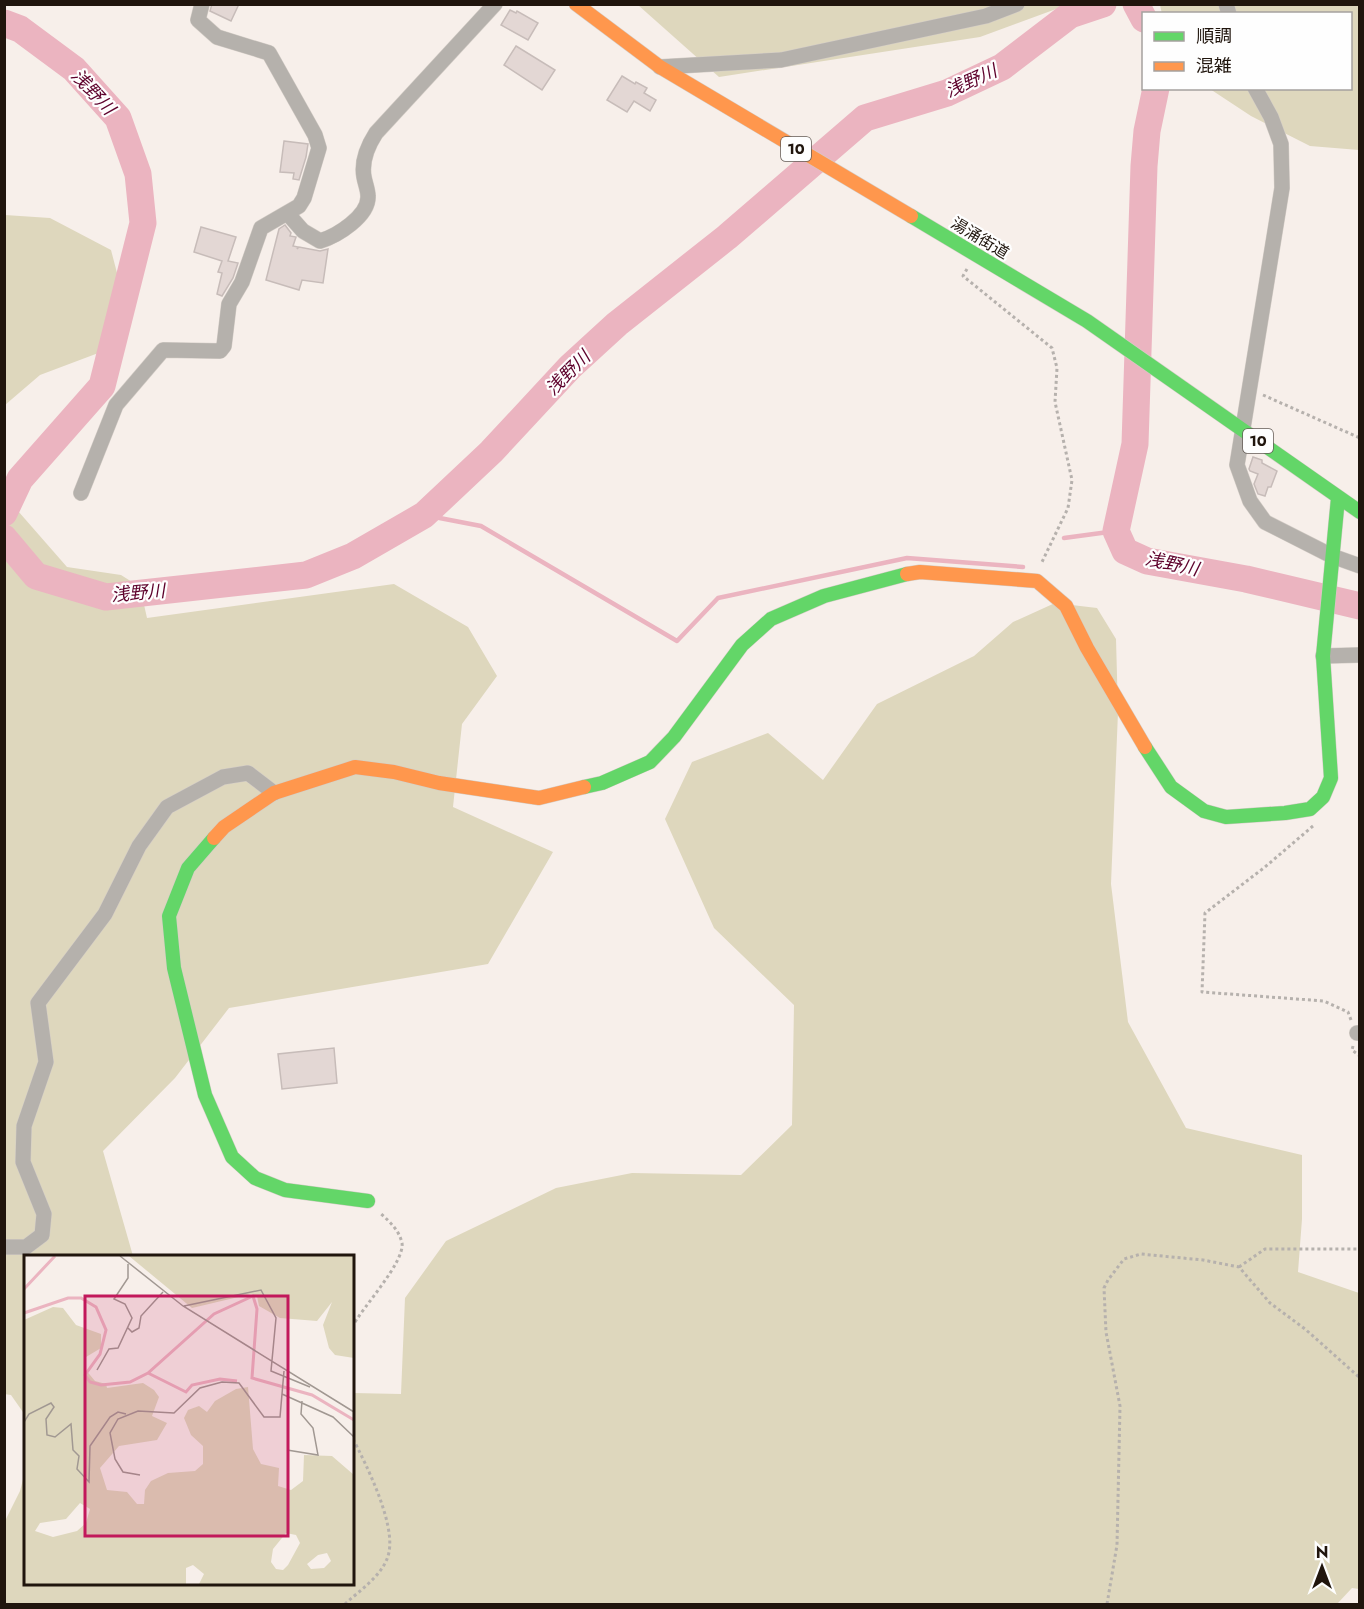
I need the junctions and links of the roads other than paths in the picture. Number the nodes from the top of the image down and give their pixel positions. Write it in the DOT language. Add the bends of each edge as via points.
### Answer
graph roads {
  1 [pos="202,4"];
  2 [pos="495,4"];
  3 [pos="576,4"];
  4 [pos="1017,4"];
  5 [pos="660,68"];
  6 [pos="1256,90"];
  7 [pos="287,213"];
  8 [pos="1242,430"];
  9 [pos="81,493"];
  10 [pos="1338,498"];
  11 [pos="1359,512"];
  12 [pos="1332,556"];
  13 [pos="1359,566"];
  14 [pos="1359,655"];
  15 [pos="1323,656"];
  16 [pos="274,793"];
  17 [pos="368,1201"];
  18 [pos="4,1247"];
  1 -- 7 [label="street" via="198,20 217,38 269,53 315,135 319,148 304,198"];
  2 -- 7 [label="street" via="376,133 366,149 363,174 368,197 363,212 336,236 320,241 303,231"];
  3 -- 5 [label="street, 湯涌街道 / 10"];
  4 -- 5 [label="street" via="986,16 782,60"];
  5 -- 8 [label="street, 湯涌街道 / 10" via="1087,321"];
  6 -- 8 [label="street" via="1281,144 1282,188"];
  7 -- 9 [label="street" via="261,228 242,282 229,304 224,346 220,351 163,350 116,405"];
  8 -- 10 [label="street, 湯涌街道 / 10"];
  8 -- 12 [label="street" via="1237,465 1250,501 1265,522"];
  10 -- 11 [label="street, 湯涌街道 / 10"];
  10 -- 12 [label="street"];
  12 -- 13 [label="street"];
  12 -- 15 [label="street"];
  14 -- 15 [label="street"];
  15 -- 16 [label="street" via="1331,778 1323,797 1310,809 1285,813 1226,818 1204,811 1171,787 1132,726 1066,606 1037,581 920,572 824,596 771,619 742,645 650,762 602,783 539,798 355,767"];
  16 -- 17 [label="street" via="224,826 188,868 169,916 174,968 205,1095 232,1157 255,1178 285,1190"];
  16 -- 18 [label="street" via="248,773 223,777 167,807 139,846 105,914 38,1003 46,1062 24,1126 23,1162 44,1214 42,1235 26,1247"];
}
